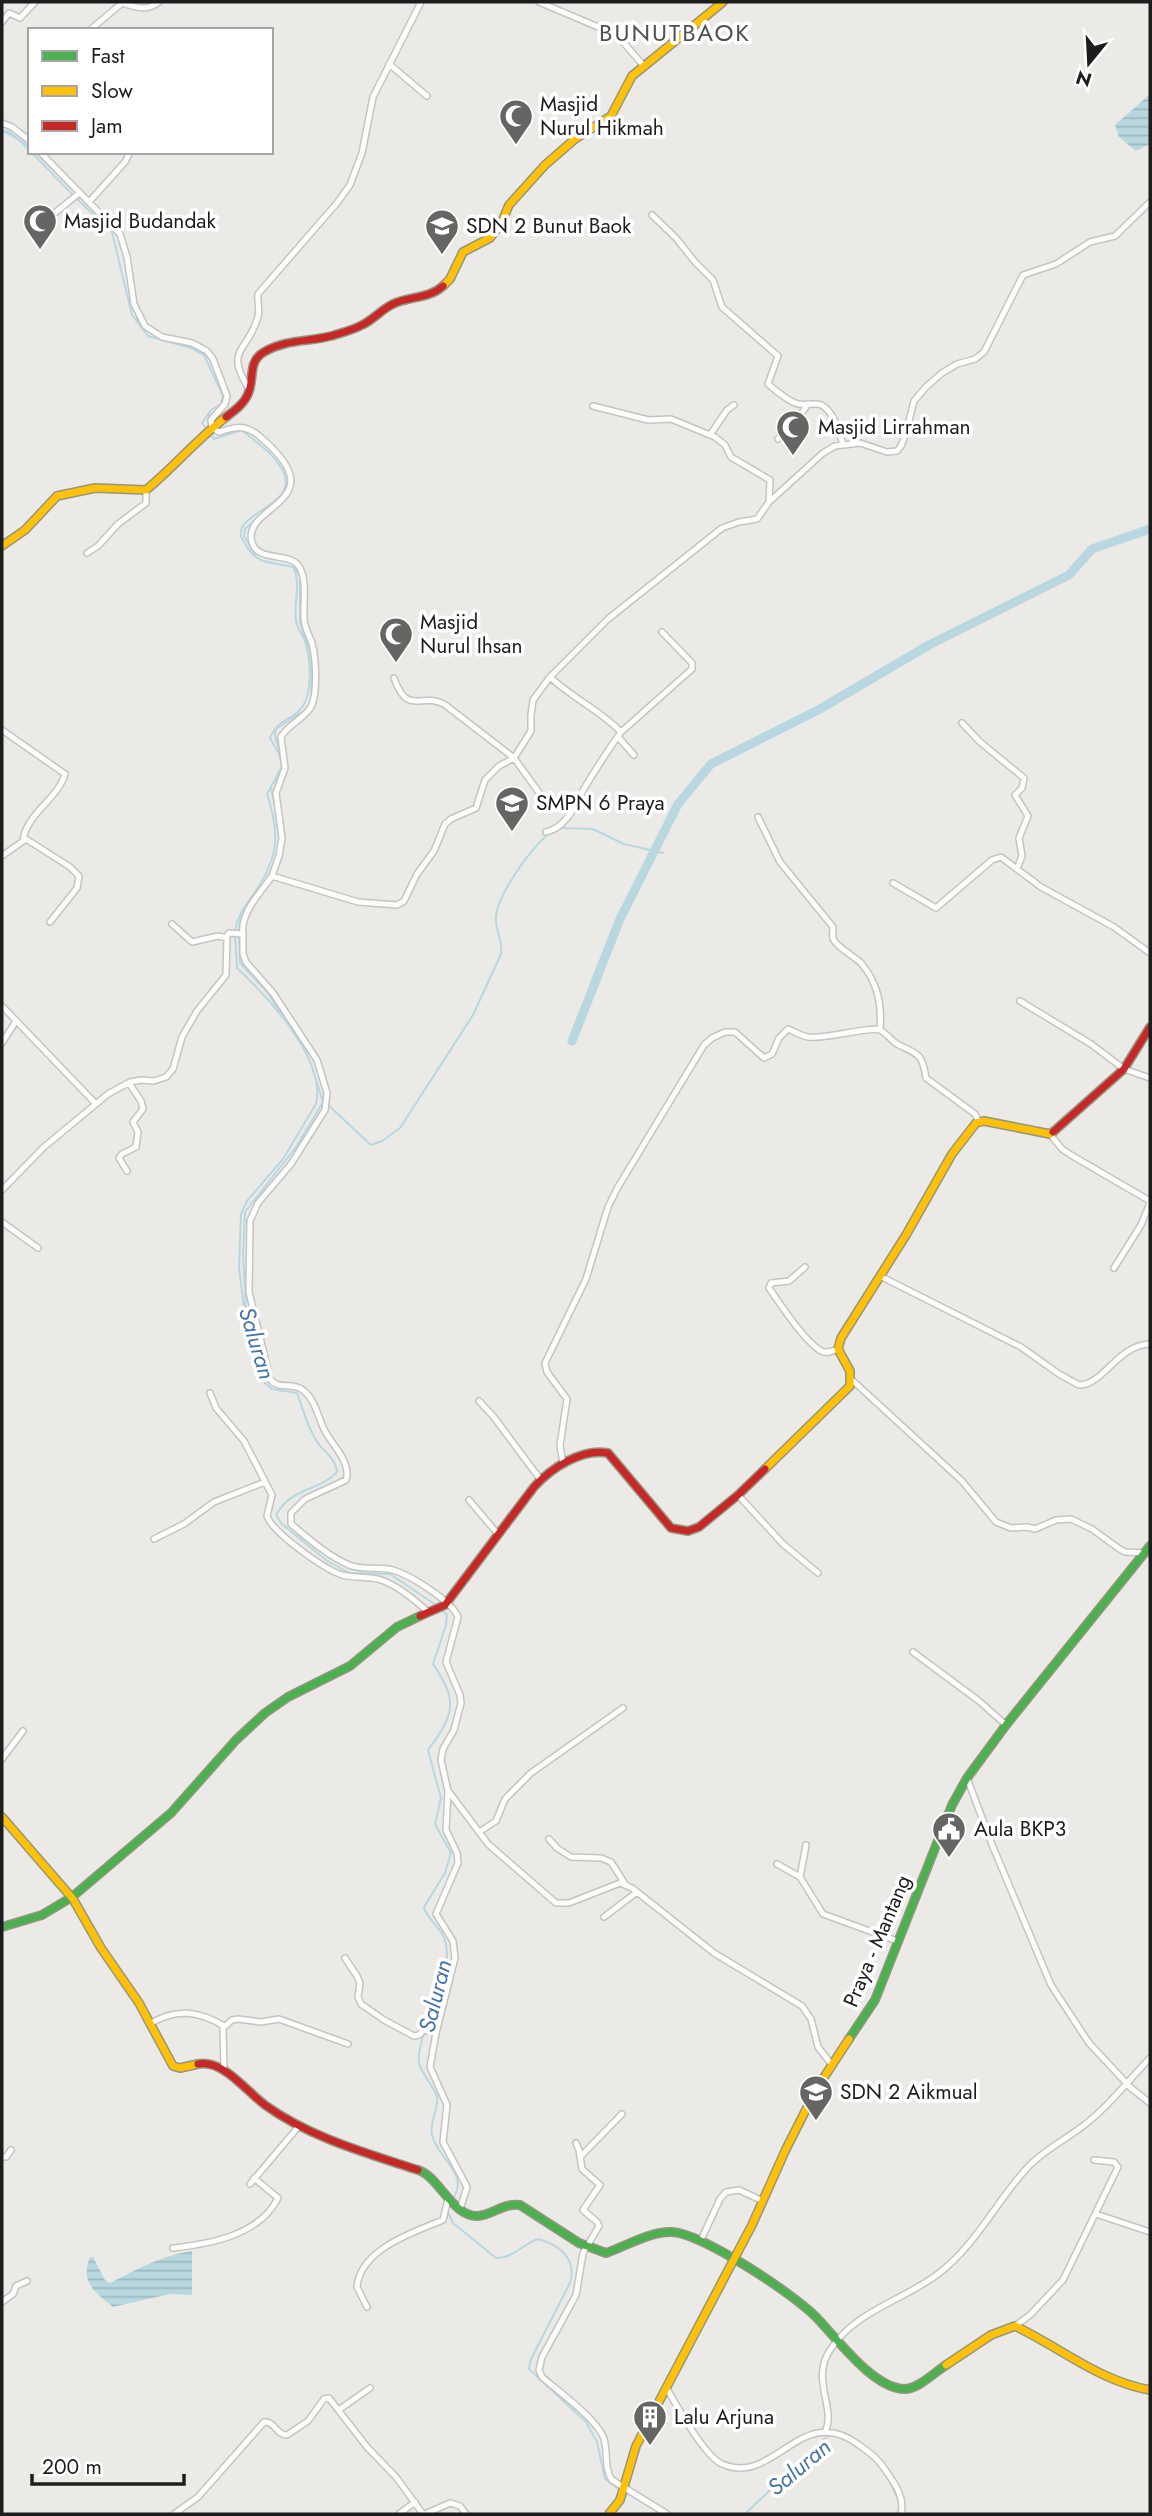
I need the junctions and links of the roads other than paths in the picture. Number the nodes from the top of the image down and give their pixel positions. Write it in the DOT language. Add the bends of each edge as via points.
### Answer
graph roads {
  1 [pos="35,2"];
  2 [pos="159,2"];
  3 [pos="421,2"];
  4 [pos="539,2"];
  5 [pos="723,2"];
  6 [pos="2,22"];
  7 [pos="92,28"];
  8 [pos="389,64"];
  9 [pos="643,65"];
  10 [pos="428,96"];
  11 [pos="2,123"];
  12 [pos="28,139"];
  13 [pos="42,154"];
  14 [pos="129,154"];
  15 [pos="77,195"];
  16 [pos="89,202"];
  17 [pos="1150,202"];
  18 [pos="652,215"];
  19 [pos="42,226"];
  20 [pos="250,391"];
  21 [pos="808,404"];
  22 [pos="734,405"];
  23 [pos="593,407"];
  24 [pos="211,429"];
  25 [pos="710,435"];
  26 [pos="778,439"];
  27 [pos="843,444"];
  28 [pos="146,490"];
  29 [pos="769,502"];
  30 [pos="2,546"];
  31 [pos="87,553"];
  32 [pos="662,632"];
  33 [pos="550,677"];
  34 [pos="394,678"];
  35 [pos="962,723"];
  36 [pos="2,730"];
  37 [pos="620,735"];
  38 [pos="634,755"];
  39 [pos="514,758"];
  40 [pos="571,813"];
  41 [pos="758,817"];
  42 [pos="547,832"];
  43 [pos="23,840"];
  44 [pos="2,856"];
  45 [pos="1017,869"];
  46 [pos="272,876"];
  47 [pos="893,883"];
  48 [pos="50,922"];
  49 [pos="172,924"];
  50 [pos="242,934"];
  51 [pos="228,936"];
  52 [pos="1150,953"];
  53 [pos="1020,1001"];
  54 [pos="2,1006"];
  55 [pos="16,1021"];
  56 [pos="1150,1027"];
  57 [pos="880,1030"];
  58 [pos="2,1043"];
  59 [pos="1124,1069"];
  60 [pos="1150,1079"];
  61 [pos="128,1083"];
  62 [pos="96,1104"];
  63 [pos="979,1122"];
  64 [pos="1050,1134"];
  65 [pos="127,1171"];
  66 [pos="2,1189"];
  67 [pos="1150,1202"];
  68 [pos="2,1222"];
  69 [pos="38,1248"];
  70 [pos="805,1267"];
  71 [pos="1114,1268"];
  72 [pos="880,1276"];
  73 [pos="1150,1344"];
  74 [pos="838,1349"];
  75 [pos="852,1380"];
  76 [pos="210,1394"];
  77 [pos="479,1401"];
  78 [pos="563,1464"];
  79 [pos="540,1479"];
  80 [pos="265,1482"];
  81 [pos="738,1495"];
  82 [pos="469,1500"];
  83 [pos="497,1533"];
  84 [pos="154,1539"];
  85 [pos="1150,1546"];
  86 [pos="1145,1553"];
  87 [pos="818,1573"];
  88 [pos="446,1603"];
  89 [pos="432,1612"];
  90 [pos="913,1652"];
  91 [pos="623,1708"];
  92 [pos="1006,1725"];
  93 [pos="23,1731"];
  94 [pos="2,1759"];
  95 [pos="967,1778"];
  96 [pos="448,1791"];
  97 [pos="2,1817"];
  98 [pos="479,1832"];
  99 [pos="549,1839"];
  100 [pos="806,1845"];
  101 [pos="777,1864"];
  102 [pos="800,1877"];
  103 [pos="625,1884"];
  104 [pos="637,1892"];
  105 [pos="73,1899"];
  106 [pos="604,1917"];
  107 [pos="2,1927"];
  108 [pos="897,1941"];
  109 [pos="345,1958"];
  110 [pos="150,2023"];
  111 [pos="224,2026"];
  112 [pos="430,2032"];
  113 [pos="348,2044"];
  114 [pos="1150,2058"];
  115 [pos="832,2065"];
  116 [pos="224,2071"];
  117 [pos="1126,2083"];
  118 [pos="1150,2103"];
  119 [pos="622,2115"];
  120 [pos="299,2126"];
  121 [pos="576,2143"];
  122 [pos="11,2150"];
  123 [pos="581,2156"];
  124 [pos="2,2157"];
  125 [pos="1094,2160"];
  126 [pos="763,2201"];
  127 [pos="453,2203"];
  128 [pos="1096,2214"];
  129 [pos="1150,2232"];
  130 [pos="701,2240"];
  131 [pos="586,2246"];
  132 [pos="173,2248"];
  133 [pos="732,2260"];
  134 [pos="27,2281"];
  135 [pos="2,2302"];
  136 [pos="367,2306"];
  137 [pos="1015,2326"];
  138 [pos="836,2340"];
  139 [pos="370,2388"];
  140 [pos="1150,2390"];
  141 [pos="663,2393"];
  142 [pos="340,2409"];
  143 [pos="825,2432"];
  144 [pos="624,2488"];
  145 [pos="415,2502"];
  146 [pos="174,2514"];
  147 [pos="399,2514"];
  148 [pos="424,2514"];
  149 [pos="466,2514"];
  150 [pos="609,2514"];
  151 [pos="667,2514"];
  152 [pos="901,2514"];
  1 -- 6 [label="street" via="20,18 9,13"];
  2 -- 7 [label="street" via="144,9 122,3"];
  3 -- 8 [label="street"];
  4 -- 9 [label="street" via="617,35"];
  5 -- 9 [label="street"];
  8 -- 10 [label="street"];
  8 -- 20 [label="street" via="373,97 362,153 350,185 258,294 257,318 237,357 239,373"];
  9 -- 20 [label="street" via="628,79 611,116 545,165 509,205 490,238 463,252 445,285 394,303 362,325 276,345 255,359"];
  11 -- 12 [label="street"];
  13 -- 15 [label="street"];
  14 -- 16 [label="street"];
  15 -- 16 [label="street"];
  15 -- 19 [label="street"];
  16 -- 24 [label="street" via="120,234 141,321 150,331 192,343 213,359 227,396 211,420"];
  17 -- 27 [label="street" via="1115,236 1090,242 1056,264 1023,275 984,352 942,373 914,401 897,451"];
  18 -- 21 [label="street" via="713,280 722,307 778,356 768,384 795,403"];
  20 -- 24 [label="street" via="236,410"];
  21 -- 26 [label="street"];
  21 -- 27 [label="street" via="816,403 830,412"];
  22 -- 25 [label="street"];
  23 -- 25 [label="street" via="648,420 671,419"];
  24 -- 28 [label="street"];
  24 -- 46 [label="street" via="249,428 283,459 291,477 285,496 257,523 251,539 258,551 298,565 315,665 310,708 281,737 285,768 276,793 282,838"];
  25 -- 29 [label="street" via="720,440 731,457 770,480"];
  27 -- 29 [label="street" via="823,453"];
  28 -- 30 [label="street" via="95,488 57,496 25,530"];
  28 -- 31 [label="street" via="146,503"];
  29 -- 33 [label="street" via="757,519 722,528 682,559 591,634"];
  32 -- 37 [label="street" via="692,663 692,669"];
  33 -- 37 [label="street" via="609,720"];
  33 -- 39 [label="street" via="533,700 531,732"];
  34 -- 39 [label="street" via="404,698 437,700"];
  35 -- 45 [label="street" via="1024,778 1015,795 1028,816 1019,838 1022,856"];
  36 -- 43 [label="street" via="65,774 26,827"];
  37 -- 38 [label="street"];
  37 -- 40 [label="street"];
  39 -- 40 [label="street" via="540,794"];
  39 -- 46 [label="street" via="485,780 476,808 445,824 434,851 400,904 358,902"];
  40 -- 42 [label="street"];
  41 -- 57 [label="street" via="780,862 833,927 833,940 870,976 882,1008"];
  43 -- 44 [label="street"];
  43 -- 48 [label="street" via="30,840 79,876 77,888"];
  45 -- 47 [label="street" via="996,858 936,908"];
  45 -- 52 [label="street"];
  46 -- 50 [label="street" via="249,910"];
  49 -- 51 [label="street" via="192,942"];
  50 -- 51 [label="street"];
  50 -- 88 [label="street" via="246,962 273,993 317,1060 327,1093 325,1110 250,1221 249,1292 270,1379 278,1386 298,1387 311,1399 348,1472 346,1480 298,1504 291,1513 291,1524 349,1565 391,1569"];
  51 -- 61 [label="street" via="226,975 182,1037 173,1069 154,1081"];
  53 -- 59 [label="street"];
  54 -- 55 [label="street"];
  55 -- 58 [label="street"];
  55 -- 62 [label="street"];
  56 -- 59 [label="street"];
  57 -- 63 [label="street" via="918,1054 926,1078 975,1114"];
  57 -- 78 [label="street" via="813,1037 788,1029 768,1058 735,1032 725,1032 704,1045 608,1207 586,1279 545,1363 567,1399 560,1446"];
  59 -- 60 [label="street"];
  59 -- 64 [label="street"];
  61 -- 62 [label="street"];
  61 -- 65 [label="street" via="143,1109 133,1122 138,1132 136,1147 119,1158"];
  62 -- 66 [label="street"];
  63 -- 64 [label="street"];
  63 -- 72 [label="street" via="952,1154"];
  64 -- 67 [label="street" via="1062,1149"];
  67 -- 71 [label="street" via="1141,1226"];
  68 -- 69 [label="street"];
  70 -- 74 [label="street" via="793,1279 771,1283 769,1288 797,1327 821,1350"];
  72 -- 73 [label="street" via="1021,1347 1079,1385 1090,1382 1126,1351"];
  72 -- 74 [label="street"];
  74 -- 75 [label="street"];
  75 -- 81 [label="street" via="844,1395"];
  75 -- 86 [label="street" via="962,1481 996,1522 1035,1529 1070,1519 1125,1552"];
  76 -- 80 [label="street" via="244,1441"];
  77 -- 79 [label="street"];
  78 -- 79 [label="street"];
  78 -- 81 [label="street" via="591,1452 608,1453 677,1531 699,1527"];
  79 -- 83 [label="street"];
  80 -- 84 [label="street" via="214,1502"];
  80 -- 89 [label="street" via="272,1495 267,1516 274,1528 333,1572 382,1580"];
  81 -- 87 [label="street" via="783,1544"];
  82 -- 83 [label="street"];
  83 -- 88 [label="street"];
  85 -- 86 [label="street, Praya - Mantang"];
  86 -- 92 [label="street, Praya - Mantang"];
  88 -- 89 [label="street"];
  88 -- 96 [label="street" via="457,1613 446,1662 461,1703 441,1755"];
  89 -- 105 [label="street" via="399,1625 362,1658 280,1701 247,1729 169,1816"];
  90 -- 92 [label="street"];
  91 -- 98 [label="street" via="531,1773 505,1799 496,1821"];
  92 -- 95 [label="street, Praya - Mantang"];
  93 -- 94 [label="street"];
  95 -- 108 [label="street, Praya - Mantang"];
  95 -- 117 [label="street" via="1051,1985 1089,2043"];
  96 -- 98 [label="street"];
  96 -- 112 [label="street" via="446,1830 458,1863 436,1914 453,1941 456,1958"];
  97 -- 105 [label="street"];
  98 -- 103 [label="street" via="556,1903"];
  99 -- 103 [label="street" via="571,1857 611,1862"];
  100 -- 102 [label="street"];
  101 -- 102 [label="street"];
  102 -- 108 [label="street" via="823,1914"];
  103 -- 104 [label="street"];
  104 -- 106 [label="street"];
  104 -- 115 [label="street" via="714,1953 802,2006 811,2019 818,2047"];
  105 -- 107 [label="street" via="33,1919"];
  105 -- 110 [label="street"];
  108 -- 115 [label="street, Praya - Mantang" via="875,2000"];
  109 -- 112 [label="street" via="357,1976 360,2003 368,2011 414,2036"];
  110 -- 111 [label="street" via="164,2016 196,2013"];
  110 -- 116 [label="street" via="173,2066 210,2063"];
  111 -- 113 [label="street" via="238,2019 279,2019"];
  111 -- 116 [label="street"];
  112 -- 127 [label="street" via="430,2067 447,2105 443,2142 467,2187"];
  114 -- 117 [label="street"];
  115 -- 126 [label="street, Praya - Mantang" via="810,2100"];
  116 -- 120 [label="street"];
  117 -- 118 [label="street"];
  117 -- 138 [label="street" via="1084,2125 1029,2165 962,2252 937,2275 869,2314"];
  119 -- 123 [label="street"];
  120 -- 127 [label="street" via="425,2172"];
  120 -- 132 [label="street" via="252,2181 278,2198 258,2221 217,2241"];
  121 -- 123 [label="street"];
  122 -- 124 [label="street"];
  123 -- 131 [label="street" via="582,2169 600,2185 583,2210 599,2226"];
  125 -- 128 [label="street" via="1114,2162 1118,2167"];
  126 -- 130 [label="street" via="738,2190 726,2192"];
  126 -- 133 [label="street, Praya - Mantang"];
  127 -- 131 [label="street" via="479,2216 503,2205 520,2205"];
  127 -- 136 [label="street" via="443,2220 397,2240 362,2269 357,2287"];
  128 -- 129 [label="street"];
  128 -- 137 [label="street" via="1063,2280"];
  130 -- 131 [label="street" via="671,2232 614,2252"];
  130 -- 133 [label="street"];
  131 -- 144 [label="street" via="576,2295 542,2357 540,2371 597,2428 607,2448 609,2477"];
  133 -- 138 [label="street" via="789,2293"];
  133 -- 141 [label="street, Praya - Mantang"];
  134 -- 135 [label="street"];
  137 -- 138 [label="street" via="991,2335 911,2388 902,2389 878,2378"];
  137 -- 140 [label="street" via="1110,2380"];
  138 -- 143 [label="street" via="823,2367 829,2422"];
  139 -- 142 [label="street"];
  141 -- 143 [label="street" via="709,2454 734,2467 770,2460 802,2438"];
  141 -- 144 [label="street, Praya - Mantang" via="636,2446"];
  142 -- 145 [label="street"];
  142 -- 146 [label="street" via="331,2399 324,2399 308,2421 285,2435 264,2422 198,2497"];
  143 -- 152 [label="street" via="851,2439 880,2462 901,2497"];
  144 -- 150 [label="street, Praya - Mantang"];
  144 -- 151 [label="street"];
  145 -- 147 [label="street"];
  145 -- 148 [label="street"];
  148 -- 149 [label="street" via="450,2502"];
}
